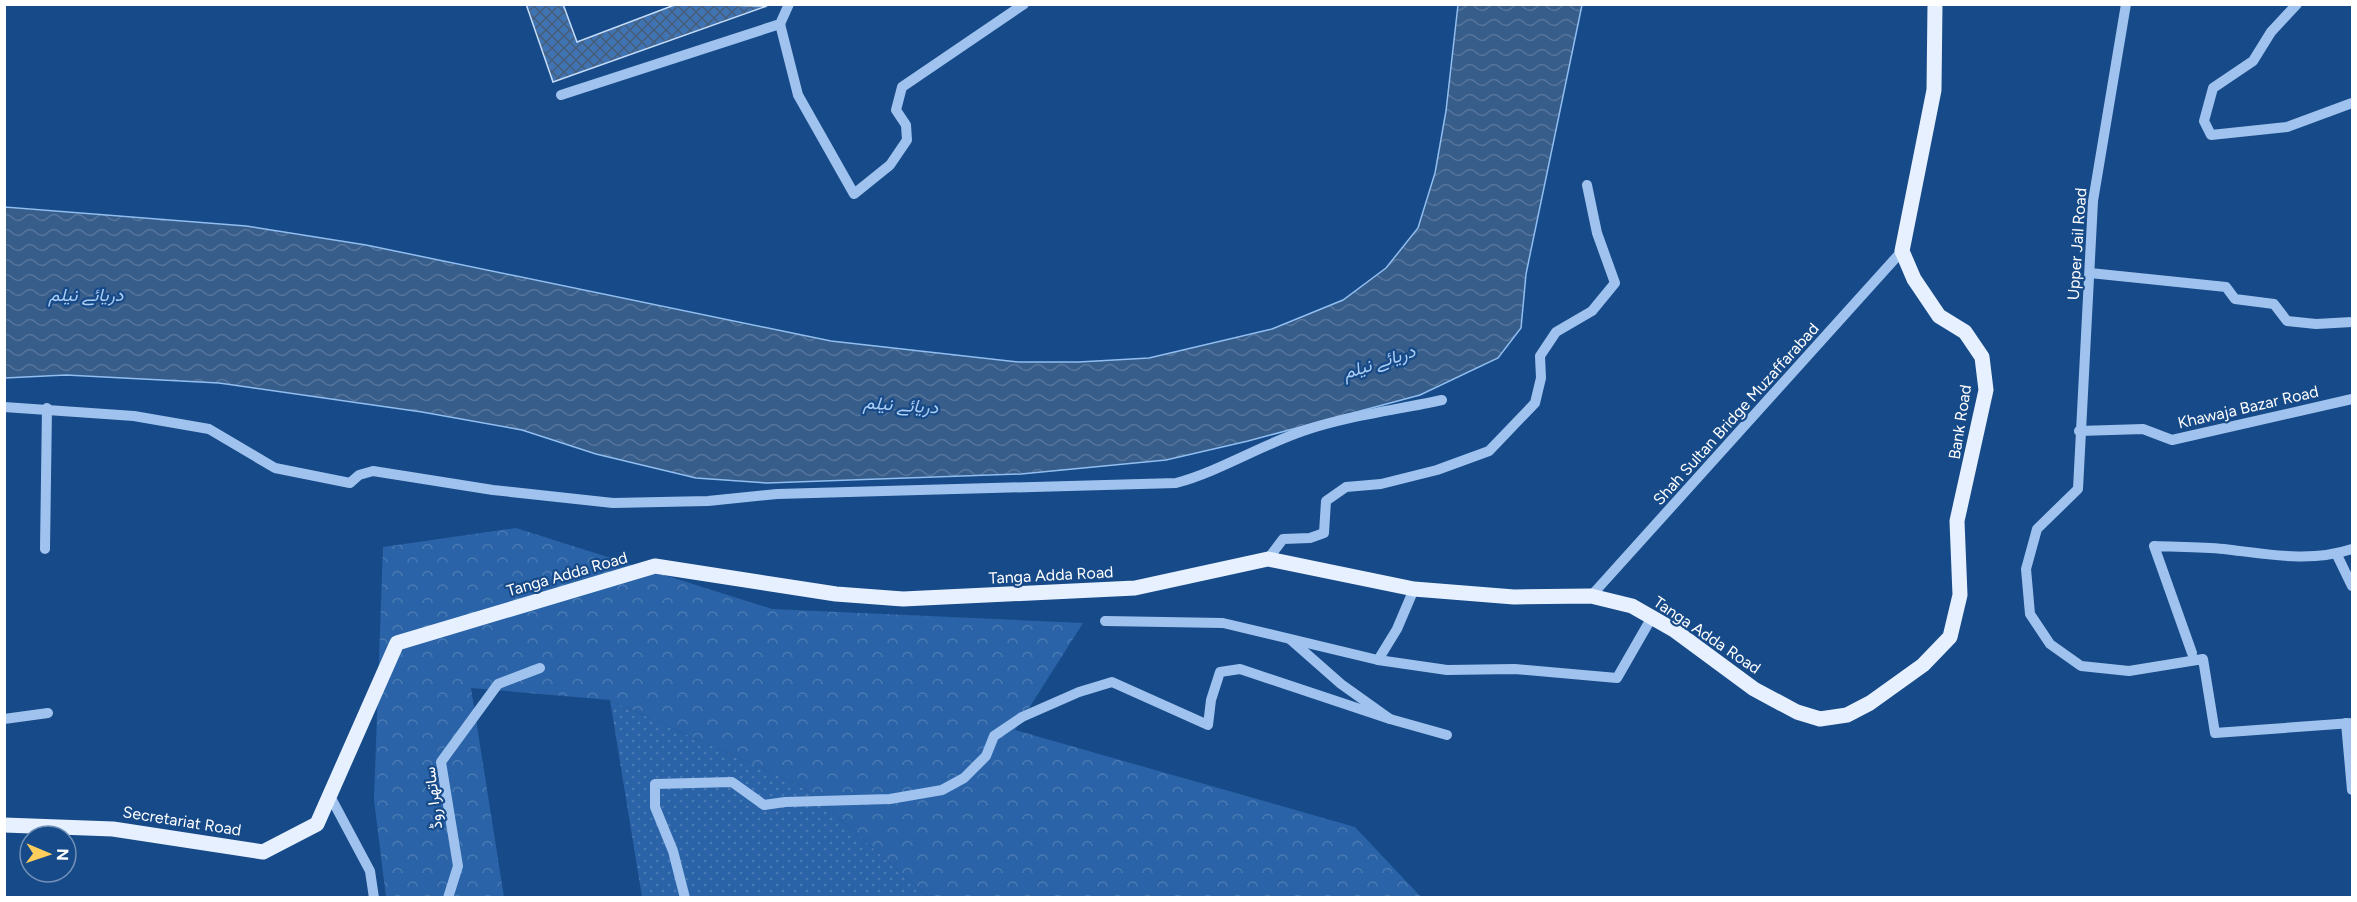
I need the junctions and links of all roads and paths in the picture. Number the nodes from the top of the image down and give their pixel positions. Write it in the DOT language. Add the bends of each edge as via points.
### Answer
graph roads {
  1 [pos="789,4"];
  2 [pos="1024,4"];
  3 [pos="1935,4"];
  4 [pos="2126,4"];
  5 [pos="2297,4"];
  6 [pos="780,24"];
  7 [pos="561,94"];
  8 [pos="2352,103"];
  9 [pos="1587,185"];
  10 [pos="1902,251"];
  11 [pos="2090,273"];
  12 [pos="2352,322"];
  13 [pos="2352,399"];
  14 [pos="1442,400"];
  15 [pos="4,407"];
  16 [pos="47,408"];
  17 [pos="2080,431"];
  18 [pos="45,549"];
  19 [pos="2352,549"];
  20 [pos="2337,555"];
  21 [pos="1268,559"];
  22 [pos="2352,586"];
  23 [pos="1414,589"];
  24 [pos="1591,596"];
  25 [pos="1652,617"];
  26 [pos="1105,621"];
  27 [pos="1289,637"];
  28 [pos="2192,653"];
  29 [pos="1378,660"];
  30 [pos="540,668"];
  31 [pos="48,713"];
  32 [pos="1847,715"];
  33 [pos="4,719"];
  34 [pos="1390,719"];
  35 [pos="2349,723"];
  36 [pos="1447,735"];
  37 [pos="2352,790"];
  38 [pos="330,796"];
  39 [pos="4,825"];
  40 [pos="374,897"];
  41 [pos="448,897"];
  42 [pos="685,897"];
  1 -- 6 [label="street"];
  2 -- 6 [label="street" via="902,87 896,110 906,125 907,140 890,165 854,194 798,94"];
  3 -- 10 [label="main road" via="1934,90"];
  4 -- 11 [label="street, Upper Jail Road" via="2093,201"];
  5 -- 8 [label="street" via="2271,32 2253,61 2213,88 2204,121 2211,135 2287,127"];
  6 -- 7 [label="street"];
  9 -- 21 [label="street" via="1615,283 1592,311 1556,332 1545,348 1540,356 1541,378 1535,403 1490,451 1437,470 1346,488 1326,501 1324,533 1283,539"];
  10 -- 24 [label="street, Shah Sultan Bridge Muzaffarabad"];
  10 -- 32 [label="main road, Bank Road" via="1914,279 1939,316 1965,333 1982,357 1986,390 1957,521 1959,595 1950,637 1923,664 1870,704"];
  11 -- 12 [label="street" via="2226,287 2235,298 2274,304 2287,321"];
  11 -- 17 [label="street, Upper Jail Road"];
  13 -- 17 [label="street, Khawaja Bazar Road" via="2172,440 2143,429"];
  14 -- 16 [label="street" via="1305,430 1256,448 1204,475 1176,483 777,494 708,501 613,503 373,471 350,483 275,468 208,429 134,416"];
  15 -- 16 [label="street"];
  16 -- 18 [label="street"];
  17 -- 35 [label="street, Upper Jail Road" via="2078,489 2037,529 2026,569 2030,614 2050,644 2081,666 2129,671 2203,659 2215,733"];
  19 -- 20 [label="street"];
  20 -- 22 [label="street"];
  20 -- 28 [label="street" via="2286,557 2154,546"];
  21 -- 23 [label="main road, Tanga Adda Road"];
  21 -- 38 [label="main road, Tanga Adda Road" via="1135,588 903,599 836,594 655,566 397,642"];
  23 -- 24 [label="main road, Tanga Adda Road" via="1514,597"];
  23 -- 29 [label="street"];
  24 -- 25 [label="main road, Tanga Adda Road" via="1632,606"];
  25 -- 29 [label="street" via="1617,678 1515,669 1447,670"];
  25 -- 32 [label="main road, Tanga Adda Road" via="1754,689 1797,712 1820,719"];
  26 -- 27 [label="street" via="1223,623"];
  27 -- 29 [label="street"];
  27 -- 34 [label="street" via="1341,684"];
  30 -- 41 [label="street, ساتھرا روڈ" via="498,684 441,762 458,866"];
  31 -- 33 [label="street"];
  34 -- 36 [label="street"];
  34 -- 42 [label="street" via="1240,669 1220,672 1208,725 1112,682 1022,717 994,736 986,756 964,778 942,790 890,799 764,805 732,782 655,784 655,807 673,851"];
  35 -- 37 [label="street"];
  38 -- 39 [label="main road, Secretariat Road" via="317,824 263,852 113,829"];
  38 -- 40 [label="street" via="370,871"];
}
